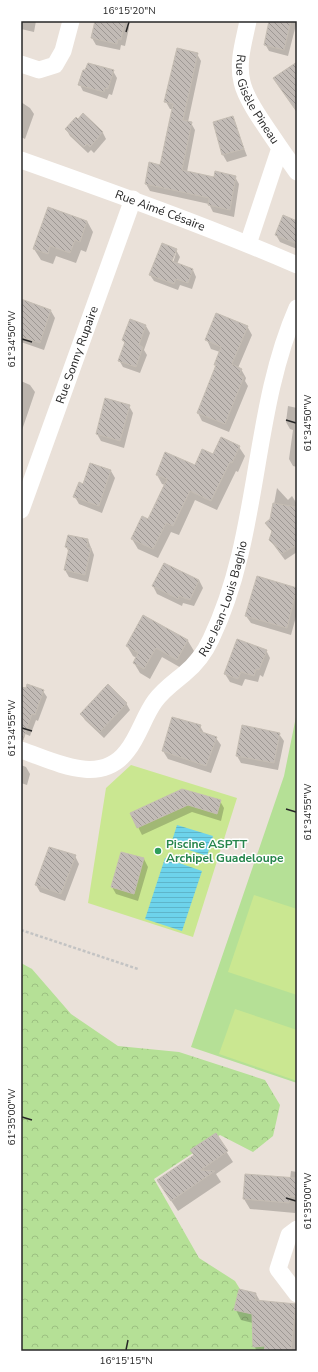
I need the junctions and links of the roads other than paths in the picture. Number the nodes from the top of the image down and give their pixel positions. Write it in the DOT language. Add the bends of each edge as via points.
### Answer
graph roads {
  1 [pos="71,21"];
  2 [pos="248,21"];
  3 [pos="21,64"];
  4 [pos="280,148"];
  5 [pos="21,160"];
  6 [pos="297,172"];
  7 [pos="133,199"];
  8 [pos="248,244"];
  9 [pos="297,265"];
  10 [pos="297,308"];
  11 [pos="21,510"];
  12 [pos="21,750"];
  13 [pos="297,1229"];
  14 [pos="297,1294"];
  1 -- 3 [label="street" via="63,51 55,65 39,70"];
  2 -- 4 [label="street, Rue Gisèle Pineau" via="241,52 242,82 248,97"];
  4 -- 6 [label="street"];
  4 -- 8 [label="street, Rue Gisèle Pineau"];
  5 -- 7 [label="street, Rue Aimé Césaire"];
  7 -- 8 [label="street, Rue Aimé Césaire"];
  7 -- 11 [label="street, Rue Sonny Rupaire"];
  8 -- 9 [label="street, Rue Aimé Césaire"];
  10 -- 12 [label="street, Rue Jean-Louis Baghio" via="273,382 242,547 223,612 205,649 194,665 162,691 127,751 108,766 82,770"];
  13 -- 14 [label="street" via="289,1234 278,1269"];
}
